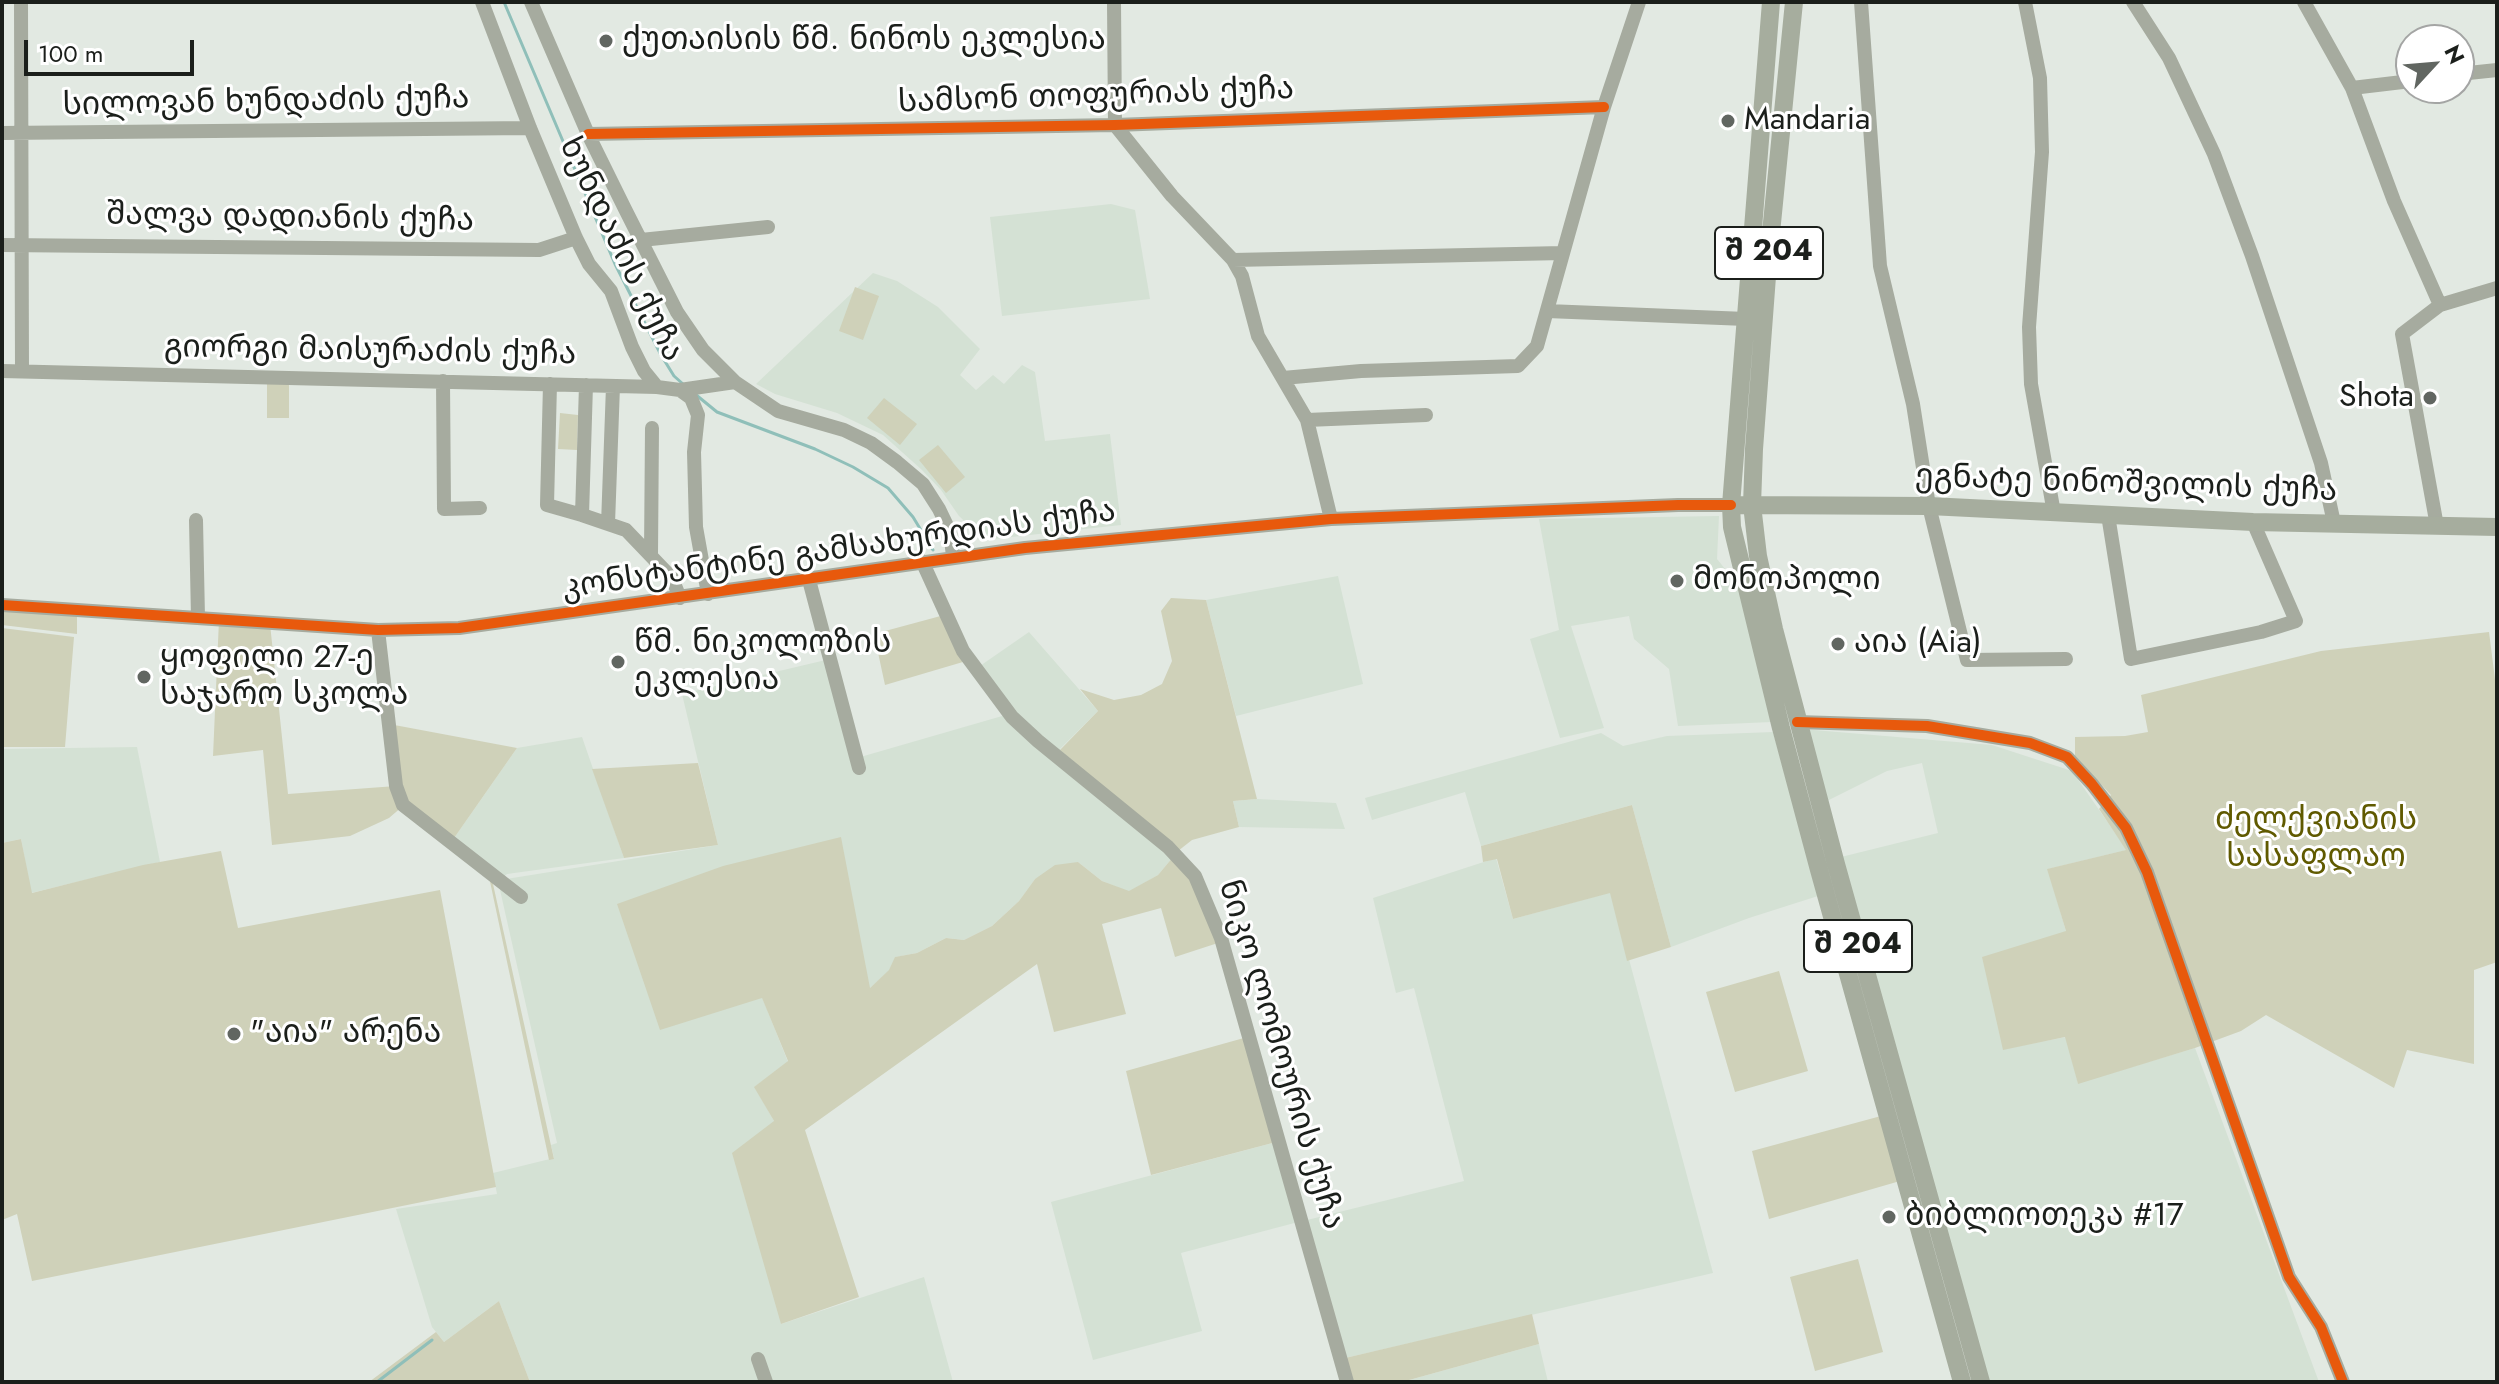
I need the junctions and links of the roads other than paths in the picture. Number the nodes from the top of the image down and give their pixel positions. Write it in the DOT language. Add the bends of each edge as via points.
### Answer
graph roads {
  1 [pos="21,2"];
  2 [pos="482,2"];
  3 [pos="531,2"];
  4 [pos="1114,2"];
  5 [pos="1639,2"];
  6 [pos="1771,2"];
  7 [pos="1794,2"];
  8 [pos="1861,2"];
  9 [pos="2025,2"];
  10 [pos="2133,2"];
  11 [pos="2304,2"];
  12 [pos="2497,70"];
  13 [pos="2475,72"];
  14 [pos="2395,83"];
  15 [pos="2352,88"];
  16 [pos="1604,107"];
  17 [pos="1115,125"];
  18 [pos="530,128"];
  19 [pos="2,133"];
  20 [pos="22,133"];
  21 [pos="588,134"];
  22 [pos="768,227"];
  23 [pos="576,238"];
  24 [pos="641,240"];
  25 [pos="2,245"];
  26 [pos="20,245"];
  27 [pos="1563,253"];
  28 [pos="1233,260"];
  29 [pos="2497,288"];
  30 [pos="2440,305"];
  31 [pos="1547,311"];
  32 [pos="1746,319"];
  33 [pos="2,371"];
  34 [pos="22,371"];
  35 [pos="1283,378"];
  36 [pos="443,381"];
  37 [pos="735,382"];
  38 [pos="550,384"];
  39 [pos="586,385"];
  40 [pos="613,386"];
  41 [pos="657,387"];
  42 [pos="680,390"];
  43 [pos="1426,415"];
  44 [pos="1307,420"];
  45 [pos="652,428"];
  46 [pos="1731,505"];
  47 [pos="1752,505"];
  48 [pos="1929,506"];
  49 [pos="480,508"];
  50 [pos="2054,513"];
  51 [pos="582,515"];
  52 [pos="2108,515"];
  53 [pos="1331,519"];
  54 [pos="196,520"];
  55 [pos="2253,522"];
  56 [pos="2334,523"];
  57 [pos="608,524"];
  58 [pos="2437,526"];
  59 [pos="2497,527"];
  60 [pos="651,554"];
  61 [pos="953,556"];
  62 [pos="922,561"];
  63 [pos="809,580"];
  64 [pos="708,594"];
  65 [pos="680,598"];
  66 [pos="2,605"];
  67 [pos="198,618"];
  68 [pos="378,630"];
  69 [pos="2066,659"];
  70 [pos="1797,722"];
  71 [pos="859,768"];
  72 [pos="521,897"];
  73 [pos="758,1359"];
  74 [pos="766,1382"];
  75 [pos="1347,1382"];
  76 [pos="1962,1382"];
  77 [pos="1981,1382"];
  78 [pos="2343,1382"];
  1 -- 20 [label="street"];
  2 -- 18 [label="street, ხუნდაძის ქუჩა"];
  3 -- 21 [label="street"];
  4 -- 17 [label="street"];
  5 -- 16 [label="street"];
  6 -- 32 [label="main road, შ 204"];
  7 -- 47 [label="main road, შ 204" via="1768,263"];
  8 -- 48 [label="street" via="1880,266 1913,404"];
  9 -- 50 [label="street" via="2040,78 2042,152 2029,327 2031,384"];
  10 -- 56 [label="street" via="2169,58 2214,154 2321,463"];
  11 -- 15 [label="street"];
  12 -- 13 [label="street"];
  14 -- 15 [label="street"];
  15 -- 30 [label="street"];
  16 -- 17 [label="street, სამსონ თოფურიას ქუჩა"];
  16 -- 27 [label="street"];
  17 -- 21 [label="street, სამსონ თოფურიას ქუჩა"];
  17 -- 28 [label="street"];
  18 -- 20 [label="street, სილოვან ხუნდაძის ქუჩა"];
  18 -- 23 [label="street, ხუნდაძის ქუჩა"];
  19 -- 20 [label="street, სილოვან ხუნდაძის ქუჩა"];
  20 -- 26 [label="street"];
  21 -- 24 [label="street"];
  22 -- 24 [label="street"];
  23 -- 26 [label="street, შალვა დადიანის ქუჩა" via="539,250"];
  23 -- 41 [label="street, ხუნდაძის ქუჩა" via="611,291 632,347"];
  24 -- 37 [label="street" via="677,312 703,350"];
  25 -- 26 [label="street, შალვა დადიანის ქუჩა"];
  26 -- 34 [label="street"];
  27 -- 28 [label="street"];
  27 -- 31 [label="street"];
  28 -- 35 [label="street" via="1258,336"];
  29 -- 30 [label="street"];
  30 -- 58 [label="street" via="2402,334"];
  31 -- 32 [label="street"];
  31 -- 35 [label="street" via="1537,346 1518,366"];
  32 -- 46 [label="main road, შ 204"];
  33 -- 34 [label="street, გიორგი მაისურაძის ქუჩა"];
  34 -- 36 [label="street, გიორგი მაისურაძის ქუჩა"];
  35 -- 44 [label="street"];
  36 -- 38 [label="street, გიორგი მაისურაძის ქუჩა"];
  36 -- 49 [label="street" via="444,509"];
  37 -- 42 [label="street, გიორგი მაისურაძის ქუჩა"];
  37 -- 61 [label="street" via="778,411 844,430 897,462 923,484 939,509"];
  38 -- 39 [label="street, გიორგი მაისურაძის ქუჩა"];
  38 -- 51 [label="street" via="547,505"];
  39 -- 40 [label="street, გიორგი მაისურაძის ქუჩა"];
  39 -- 51 [label="street"];
  40 -- 41 [label="street, გიორგი მაისურაძის ქუჩა"];
  40 -- 57 [label="street"];
  41 -- 42 [label="street, გიორგი მაისურაძის ქუჩა"];
  42 -- 64 [label="street" via="691,398 698,415 696,527"];
  43 -- 44 [label="street"];
  44 -- 53 [label="street"];
  45 -- 60 [label="street"];
  46 -- 47 [label="main road, ეგნატე ნინოშვილის ქუჩა"];
  46 -- 53 [label="street, კონსტანტინე გამსახურდიას ქუჩა"];
  46 -- 76 [label="main road, შ 204" via="1781,728"];
  47 -- 48 [label="main road, ეგნატე ნინოშვილის ქუჩა"];
  47 -- 70 [label="main road, შ 204" via="1758,556"];
  48 -- 50 [label="main road, ეგნატე ნინოშვილის ქუჩა"];
  48 -- 69 [label="street" via="1967,660"];
  50 -- 52 [label="main road, ეგნატე ნინოშვილის ქუჩა"];
  51 -- 57 [label="street"];
  52 -- 55 [label="main road, ეგნატე ნინოშვილის ქუჩა"];
  52 -- 55 [label="street" via="2131,659 2296,621"];
  53 -- 61 [label="street, კონსტანტინე გამსახურდიას ქუჩა"];
  54 -- 67 [label="street"];
  55 -- 56 [label="main road, ეგნატე ნინოშვილის ქუჩა"];
  56 -- 58 [label="main road, ეგნატე ნინოშვილის ქუჩა"];
  57 -- 60 [label="street" via="626,530"];
  58 -- 59 [label="main road, ეგნატე ნინოშვილის ქუჩა"];
  60 -- 65 [label="street" via="672,578"];
  61 -- 62 [label="street, კონსტანტინე გამსახურდიას ქუჩა"];
  62 -- 63 [label="street, კონსტანტინე გამსახურდიას ქუჩა"];
  62 -- 75 [label="street, ნიკო ლომოურის ქუჩა" via="963,651 1012,717 1168,847 1195,876 1221,938"];
  63 -- 64 [label="street, კონსტანტინე გამსახურდიას ქუჩა"];
  63 -- 71 [label="street"];
  64 -- 65 [label="street, კონსტანტინე გამსახურდიას ქუჩა"];
  65 -- 68 [label="street, კონსტანტინე გამსახურდიას ქუჩა" via="459,628"];
  66 -- 67 [label="street, კონსტანტინე გამსახურდიას ქუჩა"];
  67 -- 68 [label="street, კონსტანტინე გამსახურდიას ქუჩა"];
  68 -- 72 [label="street" via="396,786 403,805"];
  70 -- 77 [label="main road, შ 204"];
  70 -- 78 [label="street" via="1927,726 2030,743 2067,757 2092,784 2126,828 2147,872 2289,1277 2321,1327"];
  73 -- 74 [label="street"];
}
